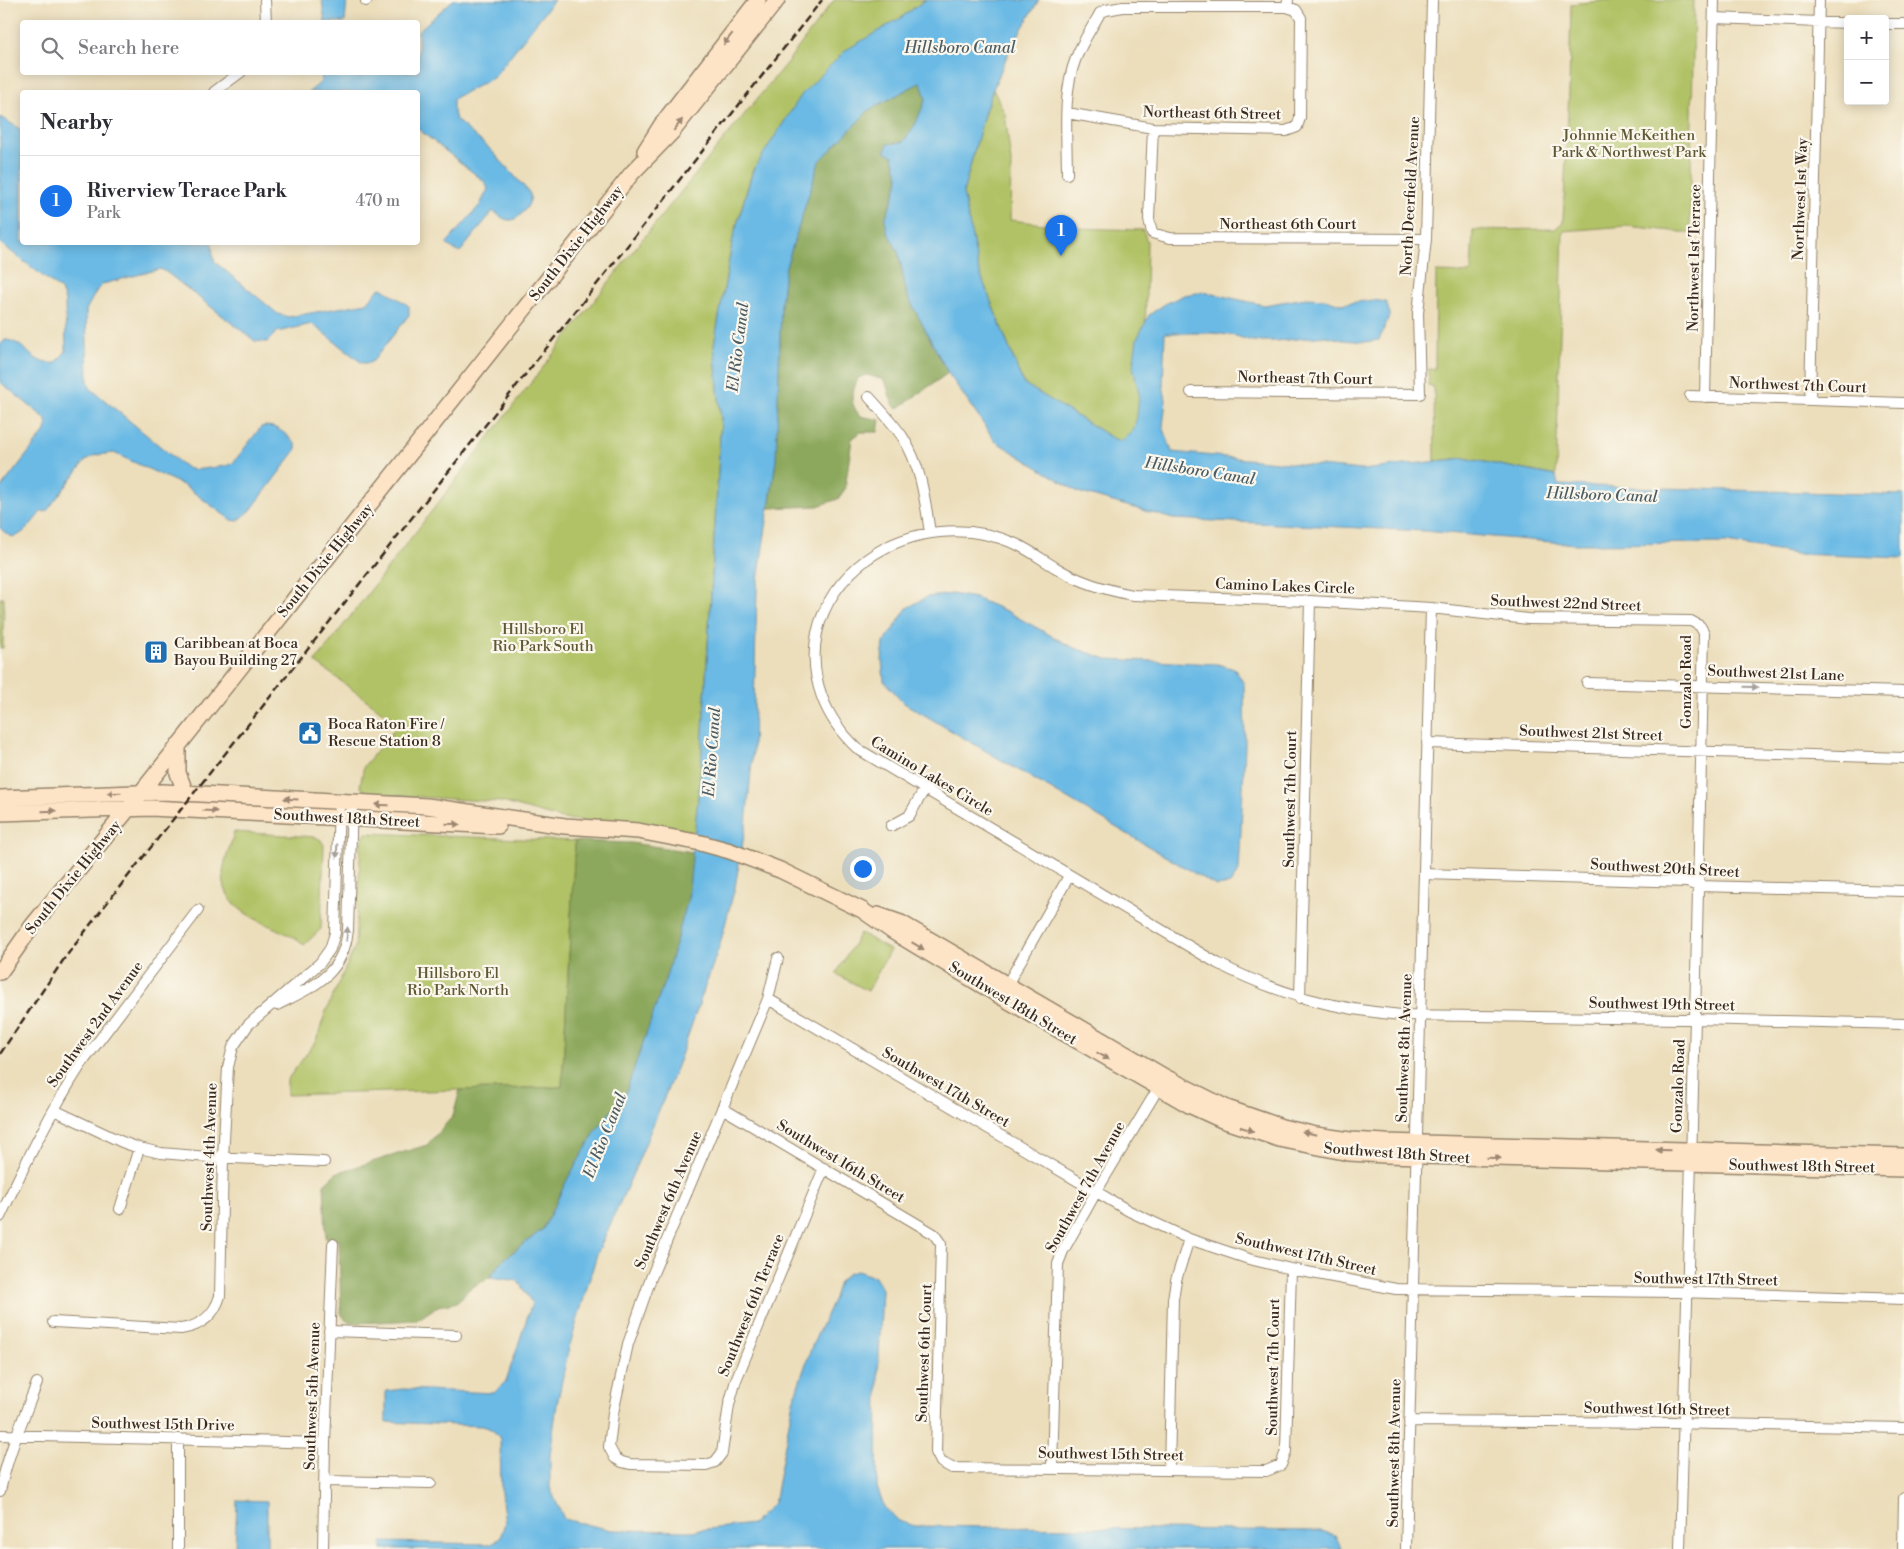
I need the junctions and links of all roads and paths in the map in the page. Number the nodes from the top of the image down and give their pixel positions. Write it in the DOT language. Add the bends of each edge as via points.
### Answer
graph roads {
  1 [pos="265,0"];
  2 [pos="758,0"];
  3 [pos="777,0"];
  4 [pos="1432,0"];
  5 [pos="1714,0"];
  6 [pos="1819,0"];
  7 [pos="1288,4"];
  8 [pos="1714,18"];
  9 [pos="266,20"];
  10 [pos="1819,22"];
  11 [pos="1844,23"];
  12 [pos="1889,24"];
  13 [pos="1904,24"];
  14 [pos="237,75"];
  15 [pos="217,90"];
  16 [pos="1067,113"];
  17 [pos="1153,128"];
  18 [pos="632,173"];
  19 [pos="1067,174"];
  20 [pos="1426,239"];
  21 [pos="1191,392"];
  22 [pos="1420,394"];
  23 [pos="869,396"];
  24 [pos="1690,396"];
  25 [pos="1705,396"];
  26 [pos="1810,400"];
  27 [pos="1904,403"];
  28 [pos="930,533"];
  29 [pos="1310,601"];
  30 [pos="1431,608"];
  31 [pos="1700,626"];
  32 [pos="1586,684"];
  33 [pos="1702,685"];
  34 [pos="1904,692"];
  35 [pos="1427,743"];
  36 [pos="178,745"];
  37 [pos="1700,752"];
  38 [pos="1904,758"];
  39 [pos="924,790"];
  40 [pos="140,793"];
  41 [pos="186,794"];
  42 [pos="0,798"];
  43 [pos="129,808"];
  44 [pos="345,810"];
  45 [pos="0,813"];
  46 [pos="891,826"];
  47 [pos="1424,874"];
  48 [pos="1069,876"];
  49 [pos="1698,886"];
  50 [pos="1904,891"];
  51 [pos="198,910"];
  52 [pos="778,958"];
  53 [pos="320,963"];
  54 [pos="0,972"];
  55 [pos="329,973"];
  56 [pos="296,982"];
  57 [pos="305,990"];
  58 [pos="1004,990"];
  59 [pos="1300,998"];
  60 [pos="768,999"];
  61 [pos="267,1010"];
  62 [pos="1420,1015"];
  63 [pos="1695,1020"];
  64 [pos="1904,1024"];
  65 [pos="1162,1083"];
  66 [pos="722,1108"];
  67 [pos="54,1110"];
  68 [pos="139,1148"];
  69 [pos="1416,1150"];
  70 [pos="1904,1156"];
  71 [pos="1691,1157"];
  72 [pos="223,1158"];
  73 [pos="324,1162"];
  74 [pos="824,1168"];
  75 [pos="1904,1169"];
  76 [pos="1096,1192"];
  77 [pos="120,1209"];
  78 [pos="0,1217"];
  79 [pos="1189,1239"];
  80 [pos="333,1244"];
  81 [pos="941,1244"];
  82 [pos="1291,1269"];
  83 [pos="1413,1290"];
  84 [pos="1687,1293"];
  85 [pos="1904,1299"];
  86 [pos="53,1322"];
  87 [pos="329,1331"];
  88 [pos="456,1335"];
  89 [pos="36,1383"];
  90 [pos="1409,1422"];
  91 [pos="1684,1424"];
  92 [pos="1904,1428"];
  93 [pos="0,1436"];
  94 [pos="16,1437"];
  95 [pos="178,1439"];
  96 [pos="325,1443"];
  97 [pos="719,1458"];
  98 [pos="941,1462"];
  99 [pos="1281,1466"];
  100 [pos="1052,1468"];
  101 [pos="1169,1470"];
  102 [pos="324,1481"];
  103 [pos="431,1483"];
  104 [pos="0,1491"];
  105 [pos="1904,1498"];
  106 [pos="178,1549"];
  107 [pos="323,1549"];
  108 [pos="1406,1549"];
  109 [pos="1680,1549"];
  110 [pos="1903,1549"];
  1 -- 9 [label="street"];
  2 -- 18 [label="main road, South Dixie Highway, one-way" via="662,124"];
  18 -- 3 [label="main road, South Dixie Highway, one-way" via="672,132"];
  4 -- 20 [label="street, North Deerfield Avenue"];
  5 -- 8 [label="street, Northwest 1st Terrace"];
  6 -- 10 [label="street, Northwest 1st Way"];
  7 -- 16 [label="street" via="1106,10 1100,13 1076,57 1069,80"];
  7 -- 17 [label="street, Northeast 6th Street" via="1301,18 1300,118 1297,127 1286,131"];
  8 -- 10 [label="street"];
  8 -- 25 [label="street, Northwest 1st Terrace"];
  10 -- 11 [label="street"];
  10 -- 26 [label="street, Northwest 1st Way"];
  12 -- 13 [label="street"];
  14 -- 15 [label="street"];
  16 -- 17 [label="street, Northeast 6th Street"];
  16 -- 19 [label="street"];
  17 -- 20 [label="street, Northeast 6th Court" via="1149,219 1152,233 1170,238"];
  18 -- 36 [label="main road, South Dixie Highway"];
  20 -- 22 [label="street, North Deerfield Avenue" via="1418,313"];
  21 -- 22 [label="street, Northeast 7th Court"];
  23 -- 28 [label="street" via="910,450 922,484"];
  24 -- 25 [label="street, Northwest 7th Court"];
  25 -- 26 [label="street, Northwest 7th Court"];
  26 -- 27 [label="street, Northwest 7th Court"];
  28 -- 29 [label="street, Camino Lakes Circle" via="964,532 999,538 1032,552 1074,578 1106,590 1133,595"];
  28 -- 39 [label="street, Camino Lakes Circle" via="888,547 850,573 827,605 817,633 815,653 820,692 837,727 866,755"];
  29 -- 30 [label="street, Camino Lakes Circle"];
  29 -- 59 [label="street, Southwest 7th Court"];
  30 -- 31 [label="street, Southwest 22nd Street" via="1528,619 1691,621"];
  30 -- 35 [label="street, Southwest 8th Avenue"];
  31 -- 33 [label="street, Gonzalo Road" via="1704,633"];
  32 -- 33 [label="street, Southwest 21st Lane"];
  33 -- 34 [label="street, Southwest 21st Lane, one-way"];
  33 -- 37 [label="street, Gonzalo Road"];
  35 -- 37 [label="street, Southwest 21st Street"];
  35 -- 47 [label="street, Southwest 8th Avenue"];
  36 -- 40 [label="main road, South Dixie Highway"];
  36 -- 41 [label="main road" via="178,773"];
  37 -- 38 [label="street, Southwest 21st Street"];
  37 -- 49 [label="street, Gonzalo Road"];
  39 -- 46 [label="street" via="909,816"];
  39 -- 48 [label="street, Camino Lakes Circle"];
  40 -- 41 [label="main road, Southwest 18th Street"];
  40 -- 42 [label="main road, Southwest 18th Street, one-way"];
  40 -- 43 [label="main road, South Dixie Highway"];
  44 -- 41 [label="main road, Southwest 18th Street, one-way"];
  43 -- 44 [label="main road, Southwest 18th Street, one-way"];
  45 -- 43 [label="main road, Southwest 18th Street, one-way"];
  43 -- 54 [label="main road, South Dixie Highway" via="33,925"];
  44 -- 53 [label="street, Southwest 4th Avenue, one-way" via="335,933 330,949"];
  55 -- 44 [label="street, Southwest 4th Avenue, one-way" via="342,957 346,944"];
  44 -- 58 [label="main road, Southwest 18th Street" via="518,826 638,831 701,843 755,860 862,910 892,931"];
  47 -- 49 [label="street, Southwest 20th Street" via="1687,882"];
  47 -- 62 [label="street, Southwest 8th Avenue"];
  48 -- 58 [label="street"];
  48 -- 59 [label="street, Camino Lakes Circle" via="1217,963 1267,987"];
  49 -- 50 [label="street, Southwest 20th Street"];
  49 -- 63 [label="street, Gonzalo Road"];
  51 -- 67 [label="street, Southwest 2nd Avenue" via="82,1064"];
  52 -- 60 [label="street, Southwest 6th Avenue"];
  53 -- 55 [label="street"];
  53 -- 56 [label="street, Southwest 4th Avenue"];
  55 -- 57 [label="street, Southwest 4th Avenue"];
  56 -- 57 [label="street"];
  56 -- 61 [label="street, Southwest 4th Avenue"];
  57 -- 61 [label="street, Southwest 4th Avenue"];
  58 -- 65 [label="main road, Southwest 18th Street"];
  59 -- 62 [label="street, Camino Lakes Circle" via="1365,1012"];
  60 -- 66 [label="street, Southwest 6th Avenue"];
  60 -- 76 [label="street, Southwest 17th Street"];
  61 -- 72 [label="street, Southwest 4th Avenue" via="248,1025 232,1047"];
  62 -- 63 [label="street, Southwest 19th Street"];
  62 -- 69 [label="street, Southwest 8th Avenue"];
  63 -- 64 [label="street, Southwest 19th Street"];
  63 -- 71 [label="street, Gonzalo Road"];
  65 -- 69 [label="main road, Southwest 18th Street" via="1222,1120 1279,1139 1349,1153"];
  65 -- 76 [label="street, Southwest 7th Avenue"];
  66 -- 74 [label="street, Southwest 16th Street"];
  66 -- 97 [label="street, Southwest 6th Avenue" via="651,1278 628,1344 609,1447 615,1458 630,1464 706,1465"];
  67 -- 68 [label="street"];
  67 -- 78 [label="street, Southwest 2nd Avenue"];
  68 -- 72 [label="street"];
  68 -- 77 [label="street"];
  69 -- 71 [label="main road, Southwest 18th Street"];
  69 -- 83 [label="street, Southwest 8th Avenue"];
  70 -- 71 [label="main road, Southwest 18th Street"];
  71 -- 75 [label="main road, Southwest 18th Street"];
  71 -- 84 [label="street, Gonzalo Road"];
  72 -- 73 [label="street"];
  72 -- 86 [label="street, Southwest 4th Avenue" via="220,1296 209,1316 199,1324 181,1328"];
  74 -- 81 [label="street, Southwest 16th Street" via="934,1234"];
  74 -- 97 [label="street, Southwest 6th Terrace" via="742,1364 729,1405 724,1447"];
  76 -- 79 [label="street, Southwest 17th Street" via="1128,1211"];
  76 -- 100 [label="street, Southwest 7th Avenue" via="1058,1264"];
  79 -- 82 [label="street, Southwest 17th Street"];
  79 -- 101 [label="street" via="1176,1280 1174,1299"];
  80 -- 87 [label="street, Southwest 5th Avenue"];
  81 -- 98 [label="street, Southwest 6th Court" via="936,1452"];
  82 -- 83 [label="street, Southwest 17th Street"];
  82 -- 99 [label="street, Southwest 7th Court" via="1286,1451"];
  83 -- 84 [label="street, Southwest 17th Street"];
  83 -- 90 [label="street, Southwest 8th Avenue"];
  84 -- 85 [label="street, Southwest 17th Street"];
  84 -- 91 [label="street, Gonzalo Road"];
  87 -- 88 [label="street"];
  87 -- 96 [label="street, Southwest 5th Avenue"];
  89 -- 94 [label="street"];
  90 -- 91 [label="street, Southwest 16th Street"];
  90 -- 108 [label="street, Southwest 8th Avenue"];
  91 -- 92 [label="street, Southwest 16th Street"];
  91 -- 109 [label="street, Gonzalo Road"];
  93 -- 94 [label="street, Southwest 15th Drive"];
  94 -- 95 [label="street, Southwest 15th Drive"];
  94 -- 104 [label="street"];
  95 -- 96 [label="street, Southwest 15th Drive"];
  95 -- 106 [label="street"];
  96 -- 102 [label="street, Southwest 5th Avenue"];
  98 -- 100 [label="street, Southwest 15th Street" via="952,1468"];
  99 -- 101 [label="street, Southwest 15th Street" via="1266,1472"];
  100 -- 101 [label="street, Southwest 15th Street"];
  102 -- 103 [label="street"];
  102 -- 107 [label="street, Southwest 5th Avenue"];
  105 -- 110 [label="street"];
}
